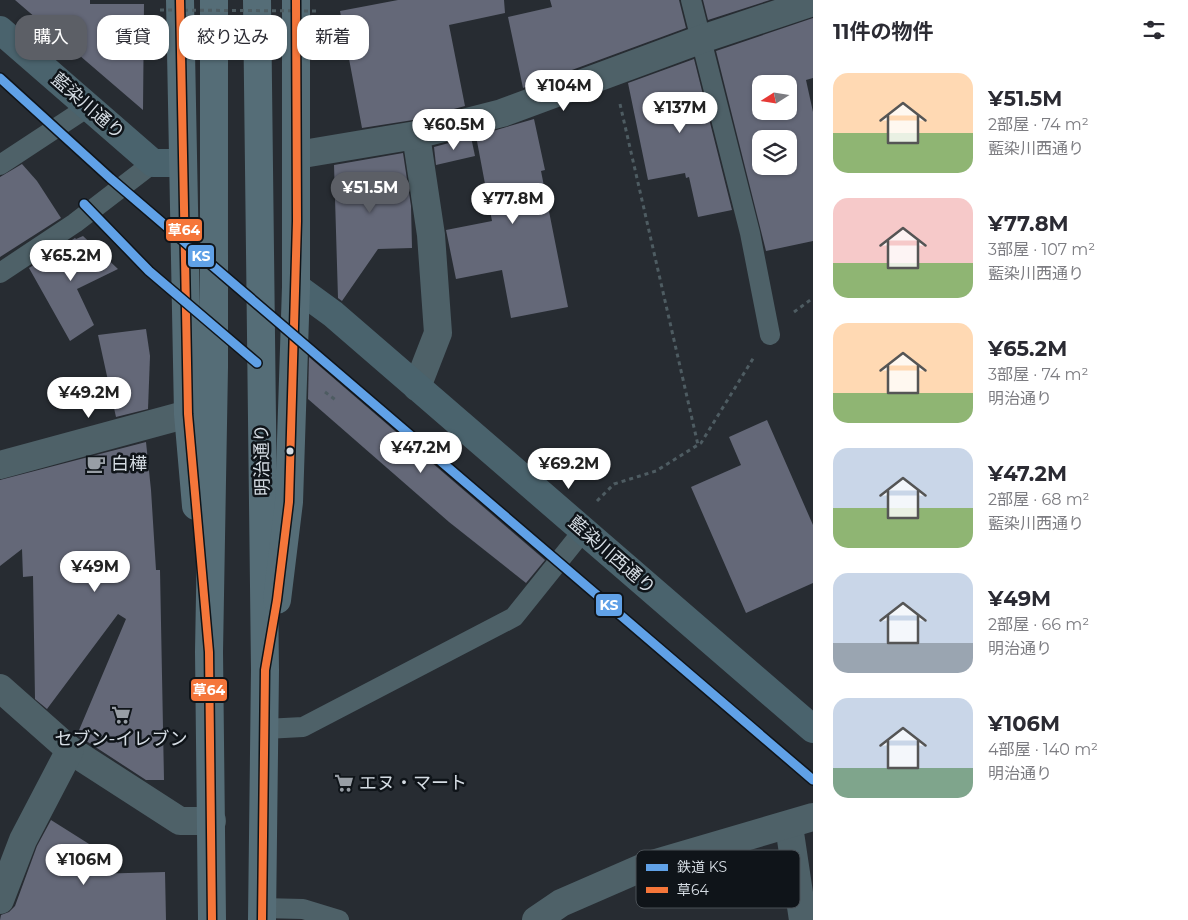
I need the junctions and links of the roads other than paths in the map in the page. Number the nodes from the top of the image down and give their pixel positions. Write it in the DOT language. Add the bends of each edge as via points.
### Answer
graph roads {
  1 [pos="214,0"];
  2 [pos="258,0"];
  3 [pos="691,0"];
  4 [pos="813,2"];
  5 [pos="170,5"];
  6 [pos="308,6"];
  7 [pos="0,30"];
  8 [pos="702,39"];
  9 [pos="88,107"];
  10 [pos="416,135"];
  11 [pos="297,155"];
  12 [pos="153,163"];
  13 [pos="183,163"];
  14 [pos="0,165"];
  15 [pos="0,273"];
  16 [pos="296,287"];
  17 [pos="770,335"];
  18 [pos="417,387"];
  19 [pos="188,414"];
  20 [pos="0,465"];
  21 [pos="583,530"];
  22 [pos="209,652"];
  23 [pos="265,670"];
  24 [pos="0,688"];
  25 [pos="813,728"];
  26 [pos="265,729"];
  27 [pos="70,750"];
  28 [pos="212,821"];
  29 [pos="801,821"];
  30 [pos="701,850"];
  31 [pos="636,870"];
  32 [pos="0,900"];
  33 [pos="262,914"];
  34 [pos="212,920"];
  35 [pos="339,920"];
  36 [pos="536,920"];
  37 [pos="803,920"];
  1 -- 22 [label="main road" via="214,367"];
  2 -- 23 [label="main road, 明治通り"];
  3 -- 8 [label="lane"];
  4 -- 8 [label="street"];
  5 -- 13 [label="main road"];
  6 -- 11 [label="main road"];
  7 -- 9 [label="street, 藍染川通り"];
  8 -- 10 [label="street" via="502,113"];
  8 -- 17 [label="lane" via="750,233"];
  9 -- 12 [label="street, 藍染川通り"];
  9 -- 14 [label="lane"];
  10 -- 11 [label="street"];
  10 -- 18 [label="street" via="431,236 438,333"];
  11 -- 16 [label="main road"];
  12 -- 13 [label="street"];
  12 -- 15 [label="lane" via="75,223"];
  13 -- 19 [label="main road"];
  16 -- 18 [label="street, 藍染川西通り" via="333,314"];
  16 -- 23 [label="main road" via="289,502"];
  18 -- 21 [label="street, 藍染川西通り"];
  19 -- 20 [label="street"];
  19 -- 22 [label="main road"];
  21 -- 25 [label="street, 藍染川西通り"];
  21 -- 26 [label="lane" via="514,617 303,727"];
  22 -- 28 [label="main road"];
  23 -- 26 [label="main road, 明治通り"];
  24 -- 27 [label="street"];
  26 -- 33 [label="main road, 明治通り"];
  27 -- 28 [label="street" via="180,821"];
  27 -- 32 [label="street" via="23,840"];
  28 -- 34 [label="main road"];
  29 -- 30 [label="street"];
  29 -- 37 [label="street"];
  31 -- 36 [label="street" via="562,903"];
  33 -- 35 [label="lane" via="304,909"];
}
